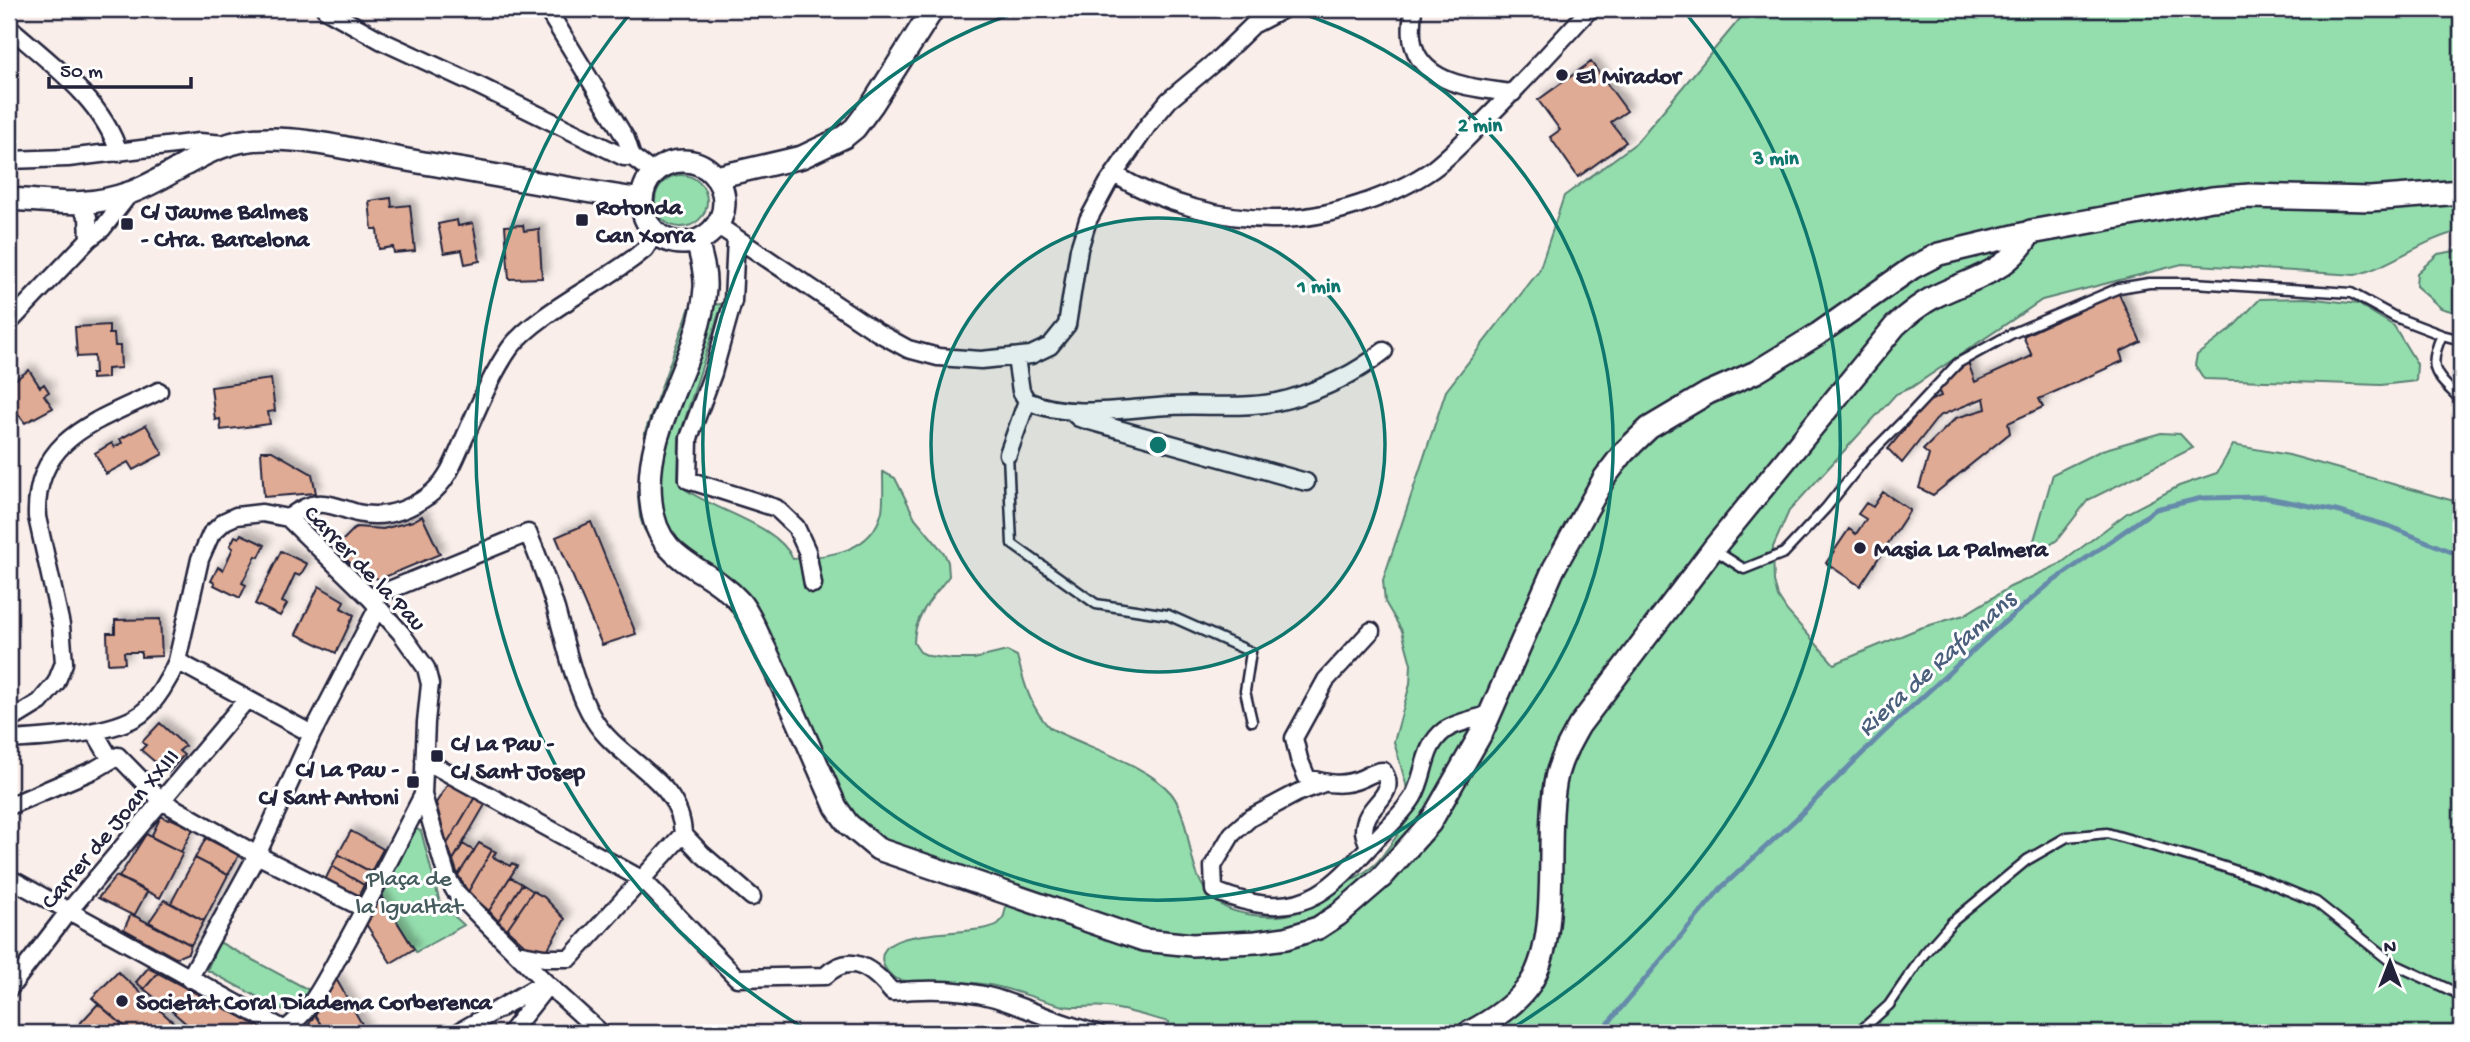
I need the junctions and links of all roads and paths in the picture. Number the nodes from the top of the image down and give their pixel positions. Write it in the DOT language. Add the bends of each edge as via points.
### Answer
graph roads {
  1 [pos="325,9"];
  2 [pos="547,9"];
  3 [pos="933,9"];
  4 [pos="1267,9"];
  5 [pos="1284,9"];
  6 [pos="1413,9"];
  7 [pos="1590,9"];
  8 [pos="1252,25"];
  9 [pos="9,27"];
  10 [pos="1513,93"];
  11 [pos="626,139"];
  12 [pos="231,144"];
  13 [pos="614,151"];
  14 [pos="119,153"];
  15 [pos="632,157"];
  16 [pos="9,160"];
  17 [pos="652,172"];
  18 [pos="1114,174"];
  19 [pos="716,177"];
  20 [pos="2461,192"];
  21 [pos="130,193"];
  22 [pos="9,199"];
  23 [pos="642,200"];
  24 [pos="79,204"];
  25 [pos="717,225"];
  26 [pos="656,232"];
  27 [pos="2031,232"];
  28 [pos="736,238"];
  29 [pos="89,239"];
  30 [pos="697,241"];
  31 [pos="9,323"];
  32 [pos="2442,335"];
  33 [pos="2461,340"];
  34 [pos="1384,351"];
  35 [pos="1016,358"];
  36 [pos="159,391"];
  37 [pos="2461,400"];
  38 [pos="1027,401"];
  39 [pos="1070,410"];
  40 [pos="1008,454"];
  41 [pos="1306,482"];
  42 [pos="288,518"];
  43 [pos="1713,549"];
  44 [pos="813,584"];
  45 [pos="374,602"];
  46 [pos="1371,631"];
  47 [pos="177,661"];
  48 [pos="247,699"];
  49 [pos="1490,714"];
  50 [pos="9,721"];
  51 [pos="1252,721"];
  52 [pos="116,726"];
  53 [pos="94,731"];
  54 [pos="312,734"];
  55 [pos="9,740"];
  56 [pos="114,758"];
  57 [pos="424,760"];
  58 [pos="1324,783"];
  59 [pos="423,795"];
  60 [pos="162,801"];
  61 [pos="9,806"];
  62 [pos="683,834"];
  63 [pos="1369,847"];
  64 [pos="257,855"];
  65 [pos="9,878"];
  66 [pos="643,880"];
  67 [pos="752,897"];
  68 [pos="365,909"];
  69 [pos="68,912"];
  70 [pos="517,953"];
  71 [pos="189,979"];
  72 [pos="546,983"];
  73 [pos="9,989"];
  74 [pos="2461,995"];
  75 [pos="283,1032"];
  76 [pos="457,1033"];
  77 [pos="510,1033"];
  78 [pos="601,1033"];
  79 [pos="1097,1033"];
  80 [pos="1468,1033"];
  81 [pos="1858,1033"];
  1 -- 13 [label="street" via="382,41"];
  2 -- 11 [label="street"];
  3 -- 19 [label="street" via="872,105 844,137 802,157"];
  4 -- 8 [label="street"];
  5 -- 8 [label="street"];
  6 -- 10 [label="street" via="1414,49 1433,72 1450,81"];
  7 -- 10 [label="street"];
  8 -- 18 [label="street" via="1169,100"];
  9 -- 14 [label="street" via="82,93 115,139"];
  10 -- 18 [label="street" via="1434,168 1411,183 1388,195 1312,215 1278,219 1220,214 1150,193"];
  11 -- 13 [label="street"];
  11 -- 15 [label="street"];
  12 -- 14 [label="street" via="199,142"];
  12 -- 21 [label="street"];
  12 -- 23 [label="street" via="305,142"];
  13 -- 15 [label="street"];
  14 -- 16 [label="street"];
  15 -- 17 [label="street"];
  17 -- 19 [label="street" via="684,160 698,163"];
  17 -- 23 [label="street"];
  18 -- 35 [label="street" via="1083,233 1067,325 1043,350"];
  19 -- 25 [label="street" via="723,200"];
  20 -- 27 [label="main road" via="2371,199 2212,199"];
  21 -- 24 [label="street"];
  21 -- 29 [label="street"];
  22 -- 24 [label="street"];
  23 -- 26 [label="street" via="648,223"];
  24 -- 29 [label="street" via="88,217"];
  25 -- 28 [label="street"];
  25 -- 30 [label="street"];
  26 -- 30 [label="street" via="675,243"];
  26 -- 42 [label="street" via="635,257 538,322 512,346 439,487 388,514 359,513 321,503 301,508"];
  27 -- 43 [label="street" via="2013,257 1990,273 1914,308 1895,326"];
  27 -- 49 [label="street" via="1939,254 1756,372 1708,393 1650,428 1605,477 1554,568"];
  28 -- 35 [label="street" via="908,349 938,357"];
  28 -- 44 [label="street" via="733,301 689,438 688,480 776,509 796,527 807,551"];
  29 -- 31 [label="street"];
  30 -- 49 [label="street" via="705,289 698,326 657,433 650,477 657,527 675,553 740,602 836,807 848,824 878,849 1144,940 1192,945 1286,938 1318,929 1338,915 1409,850 1430,823"];
  32 -- 33 [label="lane"];
  32 -- 37 [label="lane" via="2433,364 2441,380"];
  32 -- 43 [label="lane" via="2351,293 2194,283 2119,288 2011,334 1958,363 1865,459 1784,553 1744,569"];
  34 -- 39 [label="street" via="1333,384 1286,400 1246,406"];
  35 -- 38 [label="street"];
  36 -- 50 [label="street" via="79,430 62,443 46,469 36,500 37,517 61,625 64,663 56,683 40,702"];
  38 -- 39 [label="street"];
  38 -- 40 [label="street"];
  39 -- 41 [label="street" via="1079,418"];
  40 -- 51 [label="lane" via="1012,544 1096,604 1168,615 1251,652 1245,691"];
  42 -- 45 [label="street, Carrer de la Pau"];
  42 -- 47 [label="street, Carrer de la Pau" via="262,513 236,516 211,534 200,559"];
  43 -- 80 [label="street" via="1623,665 1564,752 1553,806 1542,959 1520,998"];
  45 -- 54 [label="street"];
  45 -- 57 [label="street, Carrer de la Pau" via="426,668 430,684"];
  45 -- 62 [label="street" via="528,533 594,720 674,799"];
  46 -- 58 [label="street" via="1326,680 1294,738 1307,778"];
  47 -- 48 [label="street"];
  47 -- 52 [label="street, Carrer de la Pau" via="144,712"];
  48 -- 54 [label="street"];
  48 -- 60 [label="street, Carrer de Joan XXIII"];
  49 -- 63 [label="street" via="1445,730 1428,749 1415,794"];
  52 -- 53 [label="street, Carrer de la Pau"];
  52 -- 56 [label="street" via="120,736"];
  53 -- 55 [label="street, Carrer de la Pau"];
  53 -- 56 [label="street"];
  54 -- 64 [label="street"];
  56 -- 60 [label="street"];
  56 -- 61 [label="street"];
  57 -- 59 [label="street, Carrer de la Pau"];
  57 -- 66 [label="street"];
  58 -- 63 [label="street" via="1343,785 1384,771 1389,789 1367,817 1364,832"];
  58 -- 63 [label="street" via="1250,818 1232,834 1213,866 1214,890 1266,905 1296,904 1328,889"];
  59 -- 68 [label="street"];
  59 -- 70 [label="street, Carrer de la Pau" via="455,891"];
  60 -- 64 [label="street"];
  60 -- 69 [label="street, Carrer de Joan XXIII"];
  62 -- 66 [label="street"];
  62 -- 67 [label="street"];
  64 -- 68 [label="street"];
  64 -- 71 [label="street"];
  65 -- 69 [label="street"];
  66 -- 70 [label="street" via="570,958"];
  66 -- 79 [label="street" via="737,978 825,976 850,964 873,971 892,992 937,989 981,995"];
  68 -- 75 [label="street" via="311,1006"];
  69 -- 71 [label="street"];
  69 -- 73 [label="street, Carrer de Joan XXIII"];
  70 -- 72 [label="street, Carrer de la Pau"];
  71 -- 75 [label="street"];
  72 -- 76 [label="street"];
  72 -- 77 [label="street"];
  72 -- 78 [label="street, Carrer de la Pau"];
  74 -- 81 [label="lane" via="2394,964 2301,895 2212,863 2107,833 2089,833 2067,837 2026,860 1952,922 1889,1004"];
}
